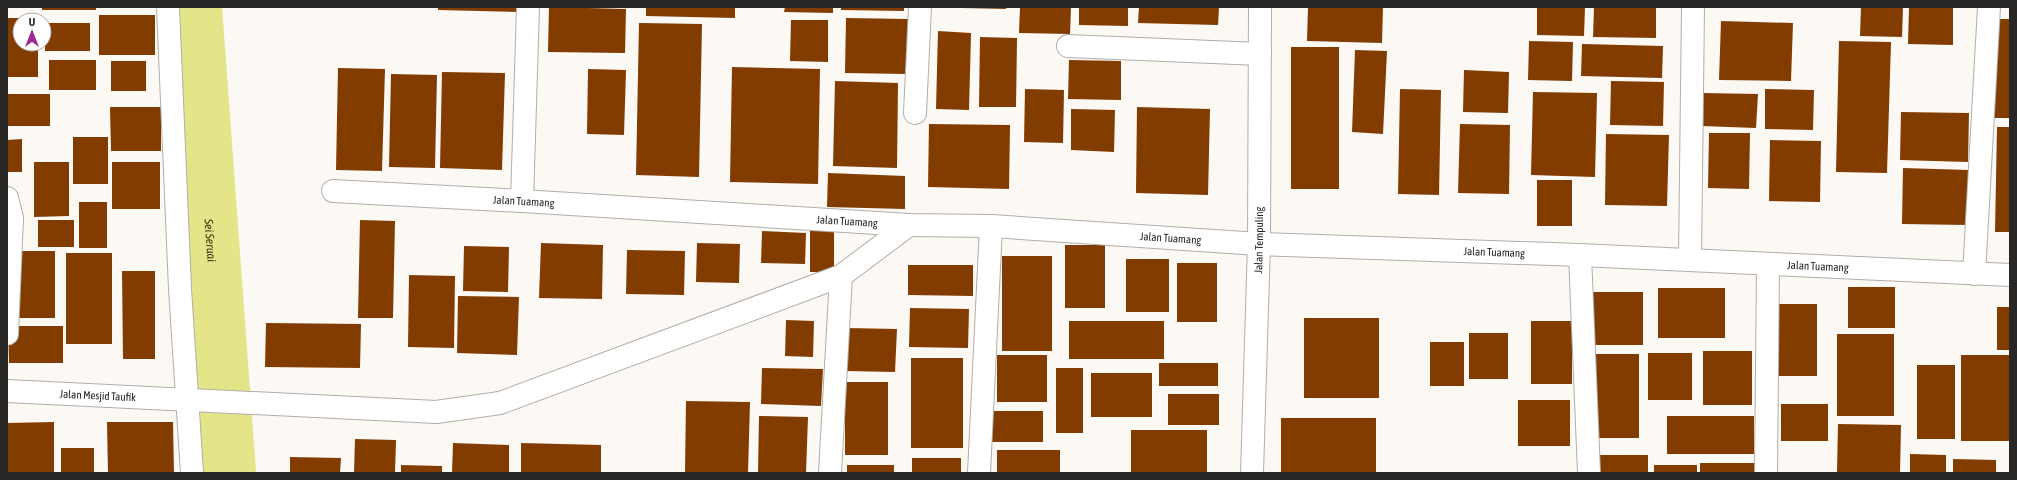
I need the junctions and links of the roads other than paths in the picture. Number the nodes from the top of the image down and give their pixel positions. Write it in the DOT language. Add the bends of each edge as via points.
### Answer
graph roads {
  1 [pos="168,7"];
  2 [pos="528,7"];
  3 [pos="920,7"];
  4 [pos="1260,7"];
  5 [pos="1693,7"];
  6 [pos="1989,7"];
  7 [pos="1068,46"];
  8 [pos="1260,54"];
  9 [pos="915,113"];
  10 [pos="332,191"];
  11 [pos="7,198"];
  12 [pos="522,201"];
  13 [pos="909,225"];
  14 [pos="991,226"];
  15 [pos="1259,244"];
  16 [pos="1580,254"];
  17 [pos="1690,260"];
  18 [pos="1768,264"];
  19 [pos="1974,274"];
  20 [pos="2010,275"];
  21 [pos="841,276"];
  22 [pos="7,334"];
  23 [pos="7,391"];
  24 [pos="197,400"];
  25 [pos="192,473"];
  26 [pos="830,473"];
  27 [pos="979,473"];
  28 [pos="1252,473"];
  29 [pos="1588,473"];
  30 [pos="1766,473"];
  1 -- 24 [label="street" via="180,289"];
  2 -- 12 [label="street"];
  3 -- 9 [label="street"];
  4 -- 8 [label="street, Jalan Tempuling"];
  5 -- 17 [label="street"];
  6 -- 19 [label="street"];
  7 -- 8 [label="street"];
  8 -- 15 [label="street, Jalan Tempuling"];
  10 -- 12 [label="street, Jalan Tuamang"];
  11 -- 22 [label="street" via="12,218"];
  12 -- 13 [label="street, Jalan Tuamang"];
  13 -- 14 [label="street, Jalan Tuamang"];
  13 -- 21 [label="street, Jalan Mesjid Taufik"];
  14 -- 15 [label="street, Jalan Tuamang"];
  14 -- 27 [label="street"];
  15 -- 16 [label="street, Jalan Tuamang"];
  15 -- 28 [label="street, Jalan Tempuling"];
  16 -- 17 [label="street, Jalan Tuamang"];
  16 -- 29 [label="street"];
  17 -- 18 [label="street, Jalan Tuamang"];
  18 -- 19 [label="street, Jalan Tuamang"];
  18 -- 30 [label="street"];
  19 -- 20 [label="street, Jalan Tuamang"];
  21 -- 24 [label="street, Jalan Mesjid Taufik" via="500,403 436,412"];
  21 -- 26 [label="street"];
  23 -- 24 [label="street, Jalan Mesjid Taufik"];
  24 -- 25 [label="street"];
}
